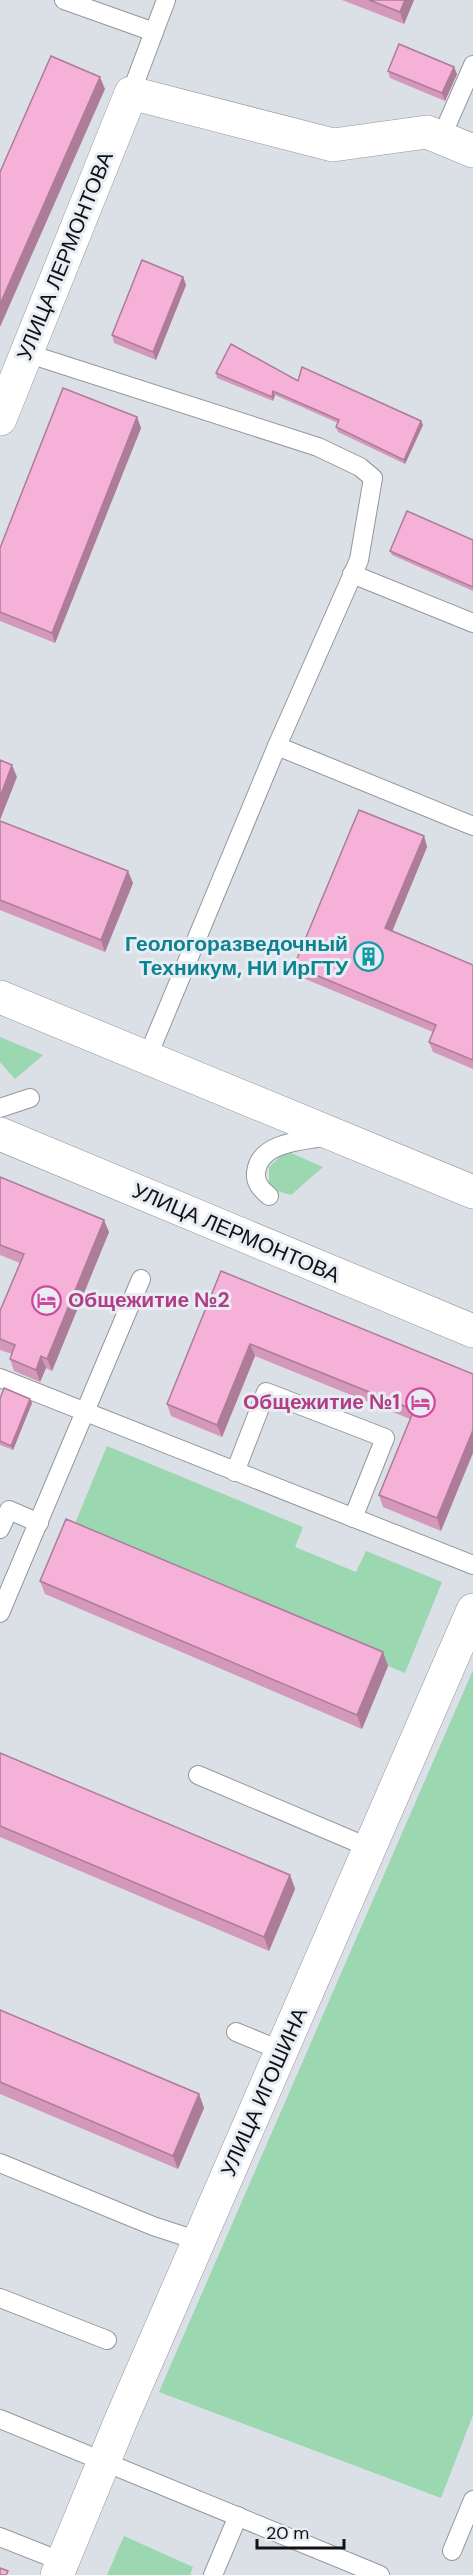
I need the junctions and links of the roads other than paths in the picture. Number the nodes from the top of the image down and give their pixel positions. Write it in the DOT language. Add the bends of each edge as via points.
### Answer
graph roads {
  1 [pos="64,0"];
  2 [pos="166,0"];
  3 [pos="154,32"];
  4 [pos="473,65"];
  5 [pos="130,93"];
  6 [pos="441,138"];
  7 [pos="473,151"];
  8 [pos="26,353"];
  9 [pos="0,418"];
  10 [pos="352,574"];
  11 [pos="473,623"];
  12 [pos="277,746"];
  13 [pos="473,826"];
  14 [pos="0,998"];
  15 [pos="147,1058"];
  16 [pos="30,1098"];
  17 [pos="0,1108"];
  18 [pos="0,1134"];
  19 [pos="333,1135"];
  20 [pos="473,1192"];
  21 [pos="269,1196"];
  22 [pos="141,1279"];
  23 [pos="473,1331"];
  24 [pos="0,1378"];
  25 [pos="87,1413"];
  26 [pos="235,1472"];
  27 [pos="353,1518"];
  28 [pos="39,1523"];
  29 [pos="0,1528"];
  30 [pos="473,1565"];
  31 [pos="473,1610"];
  32 [pos="0,1613"];
  33 [pos="198,1775"];
  34 [pos="370,1848"];
  35 [pos="236,2032"];
  36 [pos="282,2051"];
  37 [pos="0,2163"];
  38 [pos="200,2241"];
  39 [pos="0,2298"];
  40 [pos="107,2340"];
  41 [pos="0,2419"];
  42 [pos="104,2462"];
  43 [pos="473,2500"];
  44 [pos="238,2516"];
  45 [pos="0,2537"];
  46 [pos="452,2551"];
  47 [pos="60,2569"];
  48 [pos="213,2575"];
  49 [pos="380,2575"];
  1 -- 3 [label="lane"];
  2 -- 3 [label="lane"];
  3 -- 5 [label="lane"];
  4 -- 6 [label="lane"];
  5 -- 6 [label="street" via="333,145 427,132"];
  5 -- 8 [label="street, УЛИЦА ЛЕРМОНТОВА"];
  6 -- 7 [label="street"];
  8 -- 9 [label="street, УЛИЦА ЛЕРМОНТОВА"];
  8 -- 10 [label="lane" via="318,447 360,467 373,478"];
  10 -- 11 [label="lane"];
  10 -- 12 [label="lane"];
  12 -- 13 [label="lane"];
  12 -- 15 [label="lane"];
  14 -- 15 [label="street"];
  15 -- 19 [label="street"];
  16 -- 17 [label="lane"];
  18 -- 23 [label="street, УЛИЦА ЛЕРМОНТОВА"];
  19 -- 20 [label="street"];
  19 -- 21 [label="lane" via="275,1147 264,1153 257,1165 256,1178"];
  22 -- 25 [label="lane"];
  24 -- 25 [label="lane"];
  25 -- 26 [label="lane"];
  25 -- 28 [label="lane"];
  26 -- 27 [label="lane"];
  26 -- 27 [label="lane" via="266,1392 385,1438"];
  27 -- 30 [label="lane"];
  28 -- 29 [label="lane" via="9,1510"];
  28 -- 32 [label="lane"];
  31 -- 34 [label="street, УЛИЦА ИГОШИНА"];
  33 -- 34 [label="lane"];
  34 -- 36 [label="street, УЛИЦА ИГОШИНА"];
  35 -- 36 [label="lane"];
  36 -- 38 [label="street, УЛИЦА ИГОШИНА"];
  37 -- 38 [label="lane" via="153,2226"];
  38 -- 42 [label="street, УЛИЦА ИГОШИНА"];
  39 -- 40 [label="lane"];
  41 -- 42 [label="lane"];
  42 -- 44 [label="lane"];
  42 -- 47 [label="street, УЛИЦА ИГОШИНА"];
  43 -- 46 [label="lane"];
  44 -- 48 [label="lane"];
  44 -- 49 [label="lane"];
  45 -- 47 [label="lane"];
}
